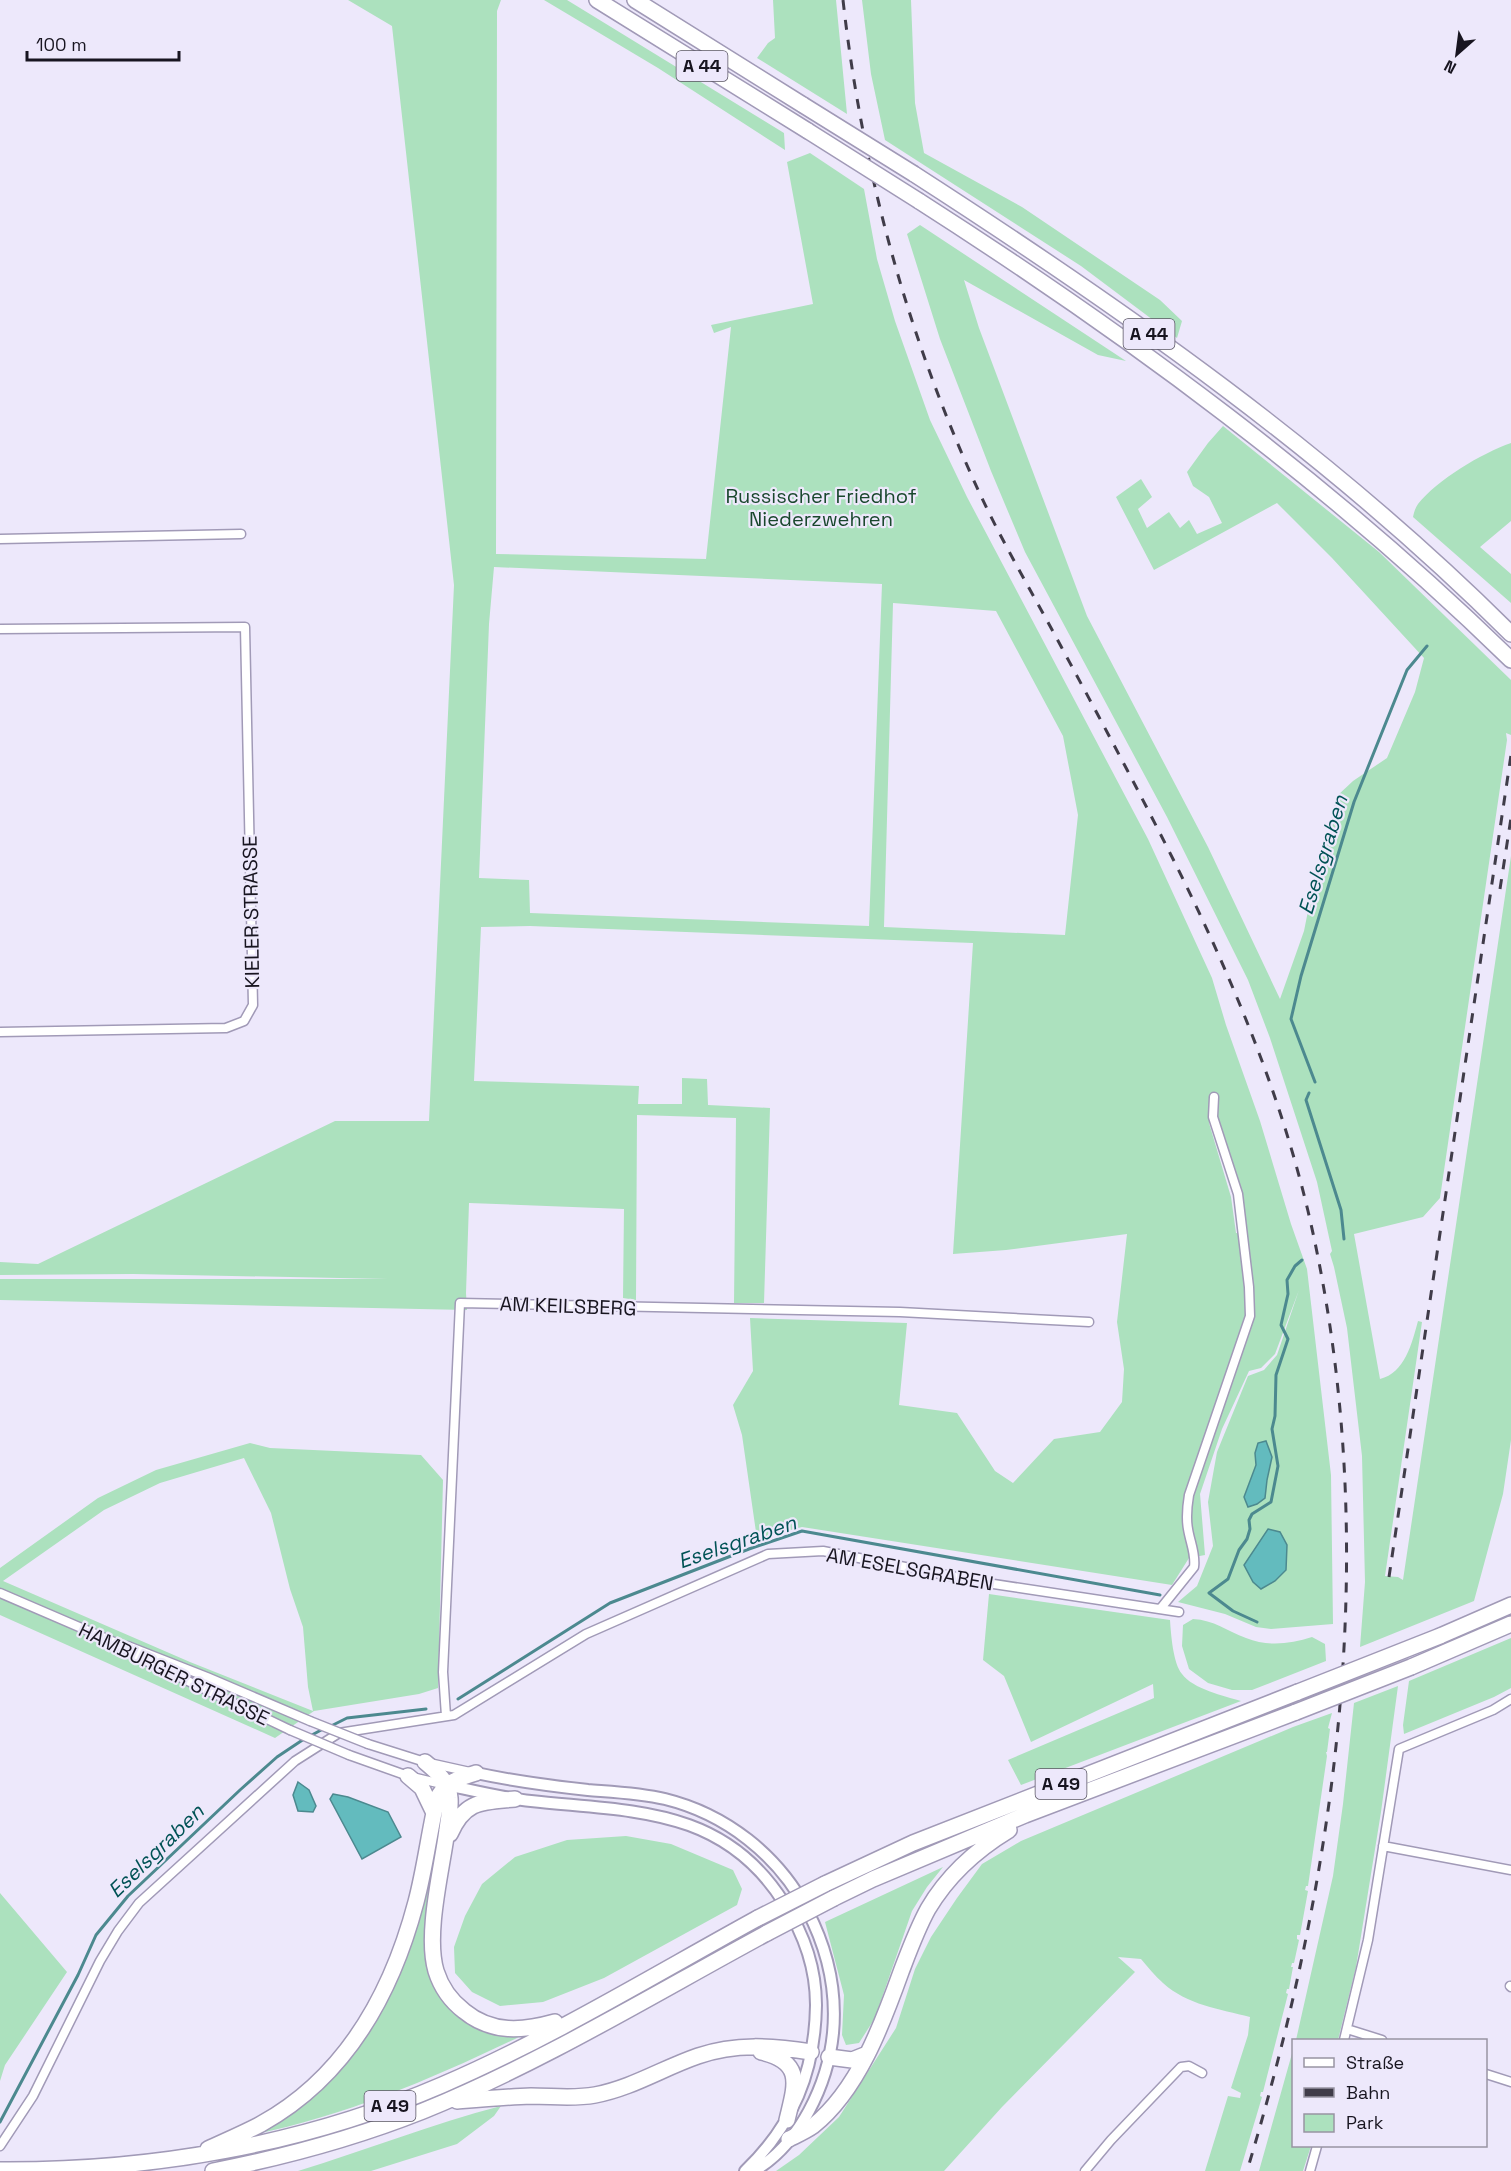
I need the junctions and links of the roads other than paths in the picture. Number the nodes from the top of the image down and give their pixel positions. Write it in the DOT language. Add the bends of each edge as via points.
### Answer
graph roads {
  1 [pos="597,0"];
  2 [pos="635,0"];
  3 [pos="241,534"];
  4 [pos="0,539"];
  5 [pos="0,629"];
  6 [pos="1480,630"];
  7 [pos="1511,632"];
  8 [pos="1511,660"];
  9 [pos="1511,668"];
  10 [pos="0,1032"];
  11 [pos="1214,1097"];
  12 [pos="1089,1322"];
  13 [pos="0,1593"];
  14 [pos="1511,1605"];
  15 [pos="1161,1608"];
  16 [pos="1179,1612"];
  17 [pos="1511,1624"];
  18 [pos="114,1642"];
  19 [pos="1511,1699"];
  20 [pos="446,1716"];
  21 [pos="425,1762"];
  22 [pos="476,1773"];
  23 [pos="408,1776"];
  24 [pos="447,1785"];
  25 [pos="515,1799"];
  26 [pos="1050,1807"];
  27 [pos="434,1813"];
  28 [pos="1383,1846"];
  29 [pos="445,1848"];
  30 [pos="1511,1870"];
  31 [pos="581,2015"];
  32 [pos="1347,2029"];
  33 [pos="1344,2039"];
  34 [pos="1379,2039"];
  35 [pos="738,2047"];
  36 [pos="811,2052"];
  37 [pos="867,2054"];
  38 [pos="829,2056"];
  39 [pos="1202,2073"];
  40 [pos="1487,2075"];
  41 [pos="1511,2082"];
  42 [pos="442,2103"];
  43 [pos="787,2120"];
  44 [pos="789,2139"];
  45 [pos="0,2146"];
  46 [pos="1316,2147"];
  47 [pos="186,2159"];
  48 [pos="0,2170"];
  49 [pos="21,2170"];
  50 [pos="213,2171"];
  51 [pos="745,2171"];
  52 [pos="754,2171"];
  53 [pos="1085,2171"];
  54 [pos="1310,2171"];
  1 -- 6 [label="highway, A 44, bridge" via="1055,290 1221,409 1360,522"];
  2 -- 7 [label="highway, A 44, bridge" via="987,221 1235,394 1373,506"];
  3 -- 4 [label="street"];
  5 -- 10 [label="street, KIELER STRASSE" via="245,627 253,1005 244,1021 226,1028"];
  6 -- 8 [label="highway, A 44"];
  6 -- 9 [label="highway"];
  11 -- 15 [label="street" via="1213,1117 1238,1194 1250,1316 1189,1496 1187,1528 1194,1568"];
  12 -- 20 [label="street, AM KEILSBERG" via="900,1312 460,1303 443,1672"];
  13 -- 18 [label="street, HAMBURGER STRASSE"];
  14 -- 31 [label="highway, A 49, bridge" via="934,1835 758,1918"];
  15 -- 16 [label="street, AM ESELSGRABEN"];
  15 -- 20 [label="street, AM ESELSGRABEN" via="987,1583 823,1551 768,1554 586,1634"];
  17 -- 26 [label="highway, A 49, bridge"];
  18 -- 21 [label="street, bridge" via="368,1744"];
  18 -- 23 [label="street, HAMBURGER STRASSE, bridge" via="290,1730"];
  19 -- 28 [label="street" via="1399,1749"];
  20 -- 45 [label="street, AM ESELSGRABEN" via="339,1733 295,1761 139,1903 112,1941 33,2096"];
  21 -- 22 [label="street"];
  21 -- 24 [label="highway"];
  22 -- 24 [label="highway"];
  22 -- 38 [label="main road" via="664,1799 713,1817 743,1836 771,1859 794,1887 819,1937 833,1993"];
  23 -- 24 [label="street, HAMBURGER STRASSE"];
  23 -- 27 [label="highway" via="422,1788"];
  24 -- 25 [label="main road"];
  24 -- 27 [label="highway" via="437,1799"];
  24 -- 29 [label="highway" via="451,1800"];
  25 -- 29 [label="highway" via="481,1802 468,1808 457,1820"];
  25 -- 36 [label="main road" via="666,1817 703,1831 746,1858 780,1897 808,1954 816,1996"];
  26 -- 37 [label="highway" via="981,1849 944,1885 920,1925"];
  26 -- 42 [label="highway, A 49, bridge" via="873,1879 562,2046"];
  27 -- 47 [label="highway" via="405,1939 384,1991 360,2034 335,2066 298,2100 261,2124"];
  28 -- 30 [label="street"];
  28 -- 32 [label="street" via="1368,1940"];
  29 -- 31 [label="highway" via="433,1951 436,1971 449,1997 469,2016 503,2029 533,2028"];
  31 -- 47 [label="highway, A 49" via="493,2062 386,2108 278,2140"];
  32 -- 33 [label="street"];
  32 -- 34 [label="street"];
  35 -- 36 [label="highway"];
  35 -- 42 [label="highway" via="696,2057 594,2095"];
  35 -- 43 [label="highway" via="774,2055 790,2067 795,2084"];
  36 -- 38 [label="main road"];
  36 -- 43 [label="main road" via="802,2089"];
  37 -- 38 [label="highway" via="852,2060"];
  37 -- 44 [label="highway" via="827,2112 813,2126"];
  38 -- 44 [label="main road" via="817,2094"];
  39 -- 53 [label="street" via="1189,2066 1180,2067"];
  40 -- 41 [label="street"];
  42 -- 50 [label="highway, A 49" via="337,2141"];
  43 -- 51 [label="main road"];
  44 -- 52 [label="main road"];
  46 -- 54 [label="street"];
  47 -- 49 [label="highway, A 49" via="153,2165"];
  48 -- 49 [label="highway, A 49"];
}
